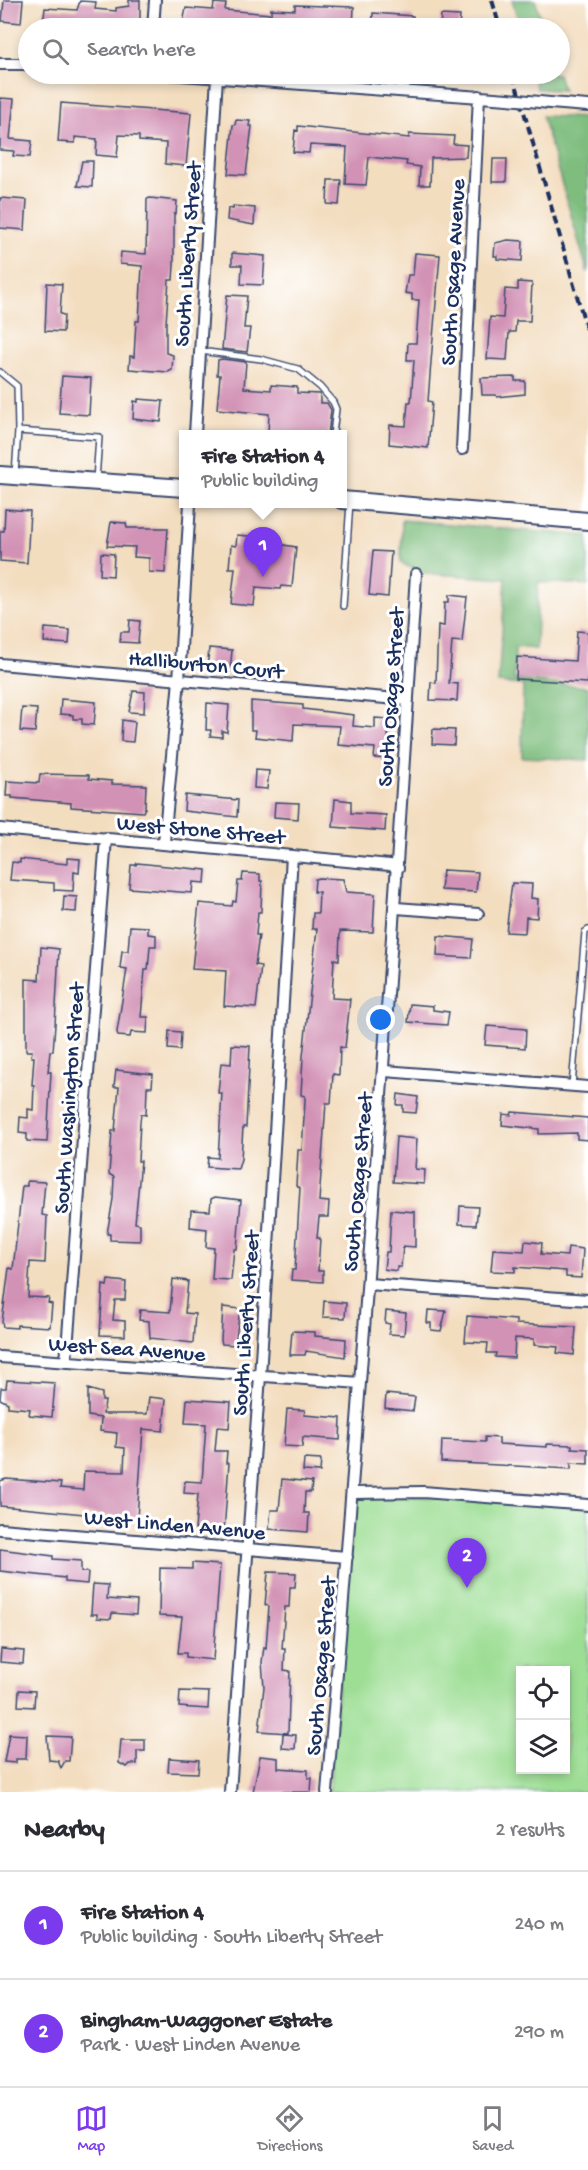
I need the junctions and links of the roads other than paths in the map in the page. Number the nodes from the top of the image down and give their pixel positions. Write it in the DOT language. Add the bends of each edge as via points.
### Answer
graph roads {
  1 [pos="155,0"];
  2 [pos="154,18"];
  3 [pos="0,64"];
  4 [pos="18,64"];
  5 [pos="217,84"];
  6 [pos="313,84"];
  7 [pos="478,96"];
  8 [pos="588,106"];
  9 [pos="200,351"];
  10 [pos="0,372"];
  11 [pos="195,430"];
  12 [pos="334,430"];
  13 [pos="18,431"];
  14 [pos="462,449"];
  15 [pos="7,475"];
  16 [pos="96,482"];
  17 [pos="179,488"];
  18 [pos="347,500"];
  19 [pos="190,508"];
  20 [pos="346,508"];
  21 [pos="588,520"];
  22 [pos="416,574"];
  23 [pos="343,606"];
  24 [pos="0,664"];
  25 [pos="179,680"];
  26 [pos="408,700"];
  27 [pos="0,830"];
  28 [pos="106,838"];
  29 [pos="164,842"];
  30 [pos="292,856"];
  31 [pos="398,868"];
  32 [pos="396,908"];
  33 [pos="478,914"];
  34 [pos="588,930"];
  35 [pos="385,1071"];
  36 [pos="572,1086"];
  37 [pos="588,1088"];
  38 [pos="368,1284"];
  39 [pos="588,1300"];
  40 [pos="0,1357"];
  41 [pos="66,1362"];
  42 [pos="260,1376"];
  43 [pos="360,1383"];
  44 [pos="354,1493"];
  45 [pos="588,1505"];
  46 [pos="0,1529"];
  47 [pos="248,1548"];
  48 [pos="347,1557"];
  49 [pos="230,1792"];
  50 [pos="327,1792"];
  1 -- 2 [label="street"];
  3 -- 4 [label="street"];
  5 -- 9 [label="street, South Liberty Street"];
  6 -- 7 [label="street"];
  7 -- 8 [label="street, bridge"];
  7 -- 14 [label="street, South Osage Avenue"];
  9 -- 11 [label="street, South Liberty Street"];
  9 -- 12 [label="lane" via="298,369 333,402"];
  10 -- 13 [label="lane" via="16,386"];
  13 -- 15 [label="lane"];
  13 -- 16 [label="lane" via="99,437"];
  15 -- 16 [label="main road"];
  16 -- 17 [label="main road"];
  18 -- 21 [label="main road"];
  19 -- 25 [label="street"];
  20 -- 23 [label="lane"];
  22 -- 26 [label="street, South Osage Street"];
  24 -- 25 [label="street, Halliburton Court"];
  25 -- 26 [label="street, Halliburton Court"];
  25 -- 29 [label="street"];
  26 -- 31 [label="street, South Osage Street"];
  27 -- 28 [label="street, West Stone Street"];
  28 -- 29 [label="street, West Stone Street"];
  28 -- 41 [label="street, South Washington Street"];
  29 -- 30 [label="street, West Stone Street"];
  30 -- 31 [label="street, West Stone Street"];
  30 -- 42 [label="street, South Liberty Street"];
  31 -- 32 [label="street, South Osage Street"];
  32 -- 33 [label="street"];
  32 -- 35 [label="street, South Osage Street"];
  34 -- 36 [label="lane"];
  35 -- 36 [label="street"];
  35 -- 38 [label="street, South Osage Street"];
  36 -- 37 [label="street"];
  38 -- 39 [label="street"];
  38 -- 43 [label="street, South Osage Street"];
  40 -- 41 [label="street, West Sea Avenue"];
  41 -- 42 [label="street, West Sea Avenue"];
  42 -- 43 [label="street, West Sea Avenue"];
  42 -- 47 [label="street, South Liberty Street"];
  43 -- 44 [label="street, South Osage Street"];
  44 -- 45 [label="street" via="423,1492"];
  44 -- 48 [label="street, South Osage Street"];
  46 -- 47 [label="street, West Linden Avenue"];
  47 -- 48 [label="street, West Linden Avenue"];
  47 -- 49 [label="street, South Liberty Street"];
  48 -- 50 [label="street, South Osage Street"];
}
